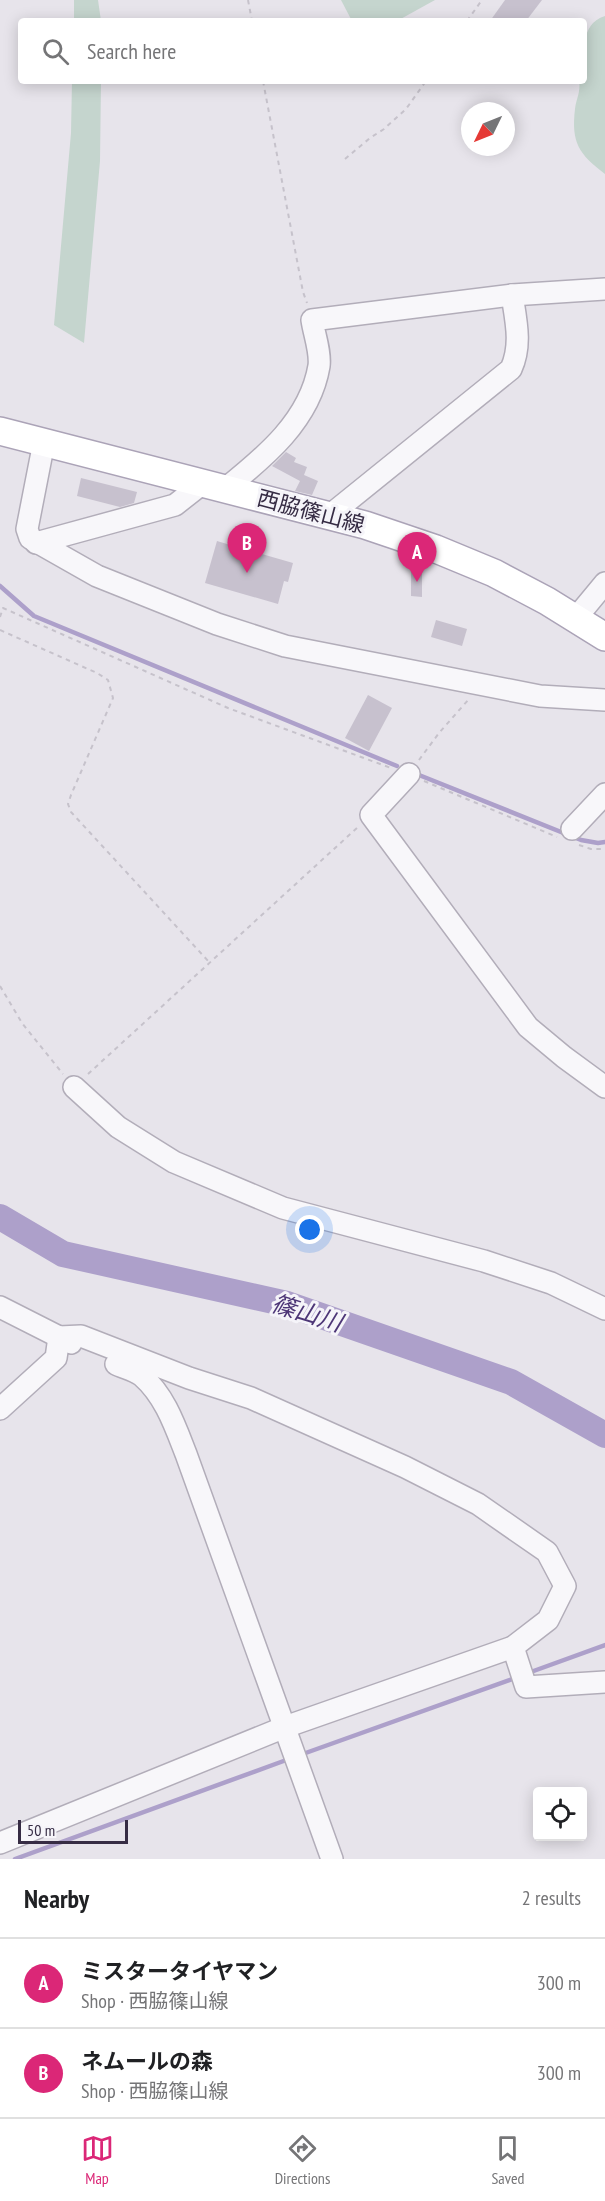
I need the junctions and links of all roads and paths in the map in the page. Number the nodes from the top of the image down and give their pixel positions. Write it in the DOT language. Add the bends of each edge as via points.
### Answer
graph roads {
  1 [pos="248,0"];
  2 [pos="482,0"];
  3 [pos="251,18"];
  4 [pos="469,18"];
  5 [pos="264,84"];
  6 [pos="424,84"];
  7 [pos="345,159"];
  8 [pos="605,290"];
  9 [pos="512,296"];
  10 [pos="312,320"];
  11 [pos="0,431"];
  12 [pos="41,441"];
  13 [pos="214,486"];
  14 [pos="329,516"];
  15 [pos="36,543"];
  16 [pos="605,583"];
  17 [pos="0,617"];
  18 [pos="576,618"];
  19 [pos="0,630"];
  20 [pos="605,637"];
  21 [pos="481,686"];
  22 [pos="605,700"];
  23 [pos="409,774"];
  24 [pos="605,794"];
  25 [pos="371,815"];
  26 [pos="568,837"];
  27 [pos="605,849"];
  28 [pos="210,963"];
  29 [pos="0,986"];
  30 [pos="74,1087"];
  31 [pos="605,1087"];
  32 [pos="0,1306"];
  33 [pos="605,1309"];
  34 [pos="59,1337"];
  35 [pos="0,1409"];
  36 [pos="513,1647"];
  37 [pos="605,1682"];
  38 [pos="285,1727"];
  39 [pos="0,1843"];
  40 [pos="332,1859"];
  1 -- 3 [label="path"];
  2 -- 4 [label="path"];
  5 -- 10 [label="path" via="303,292"];
  6 -- 7 [label="path" via="406,109"];
  8 -- 9 [label="street"];
  9 -- 10 [label="street"];
  9 -- 14 [label="street" via="518,341 511,369"];
  10 -- 13 [label="street" via="319,364 311,393 292,426 263,458"];
  11 -- 12 [label="main road, 西脇篠山線"];
  12 -- 13 [label="main road, 西脇篠山線"];
  12 -- 15 [label="street" via="27,529"];
  13 -- 14 [label="main road, 西脇篠山線"];
  13 -- 15 [label="street" via="176,505"];
  14 -- 18 [label="main road, 西脇篠山線" via="436,549 494,573"];
  15 -- 21 [label="street" via="97,576 217,624 285,646"];
  16 -- 18 [label="street"];
  17 -- 23 [label="path" via="3,608 228,708"];
  18 -- 20 [label="main road, 西脇篠山線"];
  19 -- 28 [label="path" via="108,680 113,698 70,795 70,812"];
  21 -- 22 [label="street" via="540,696"];
  21 -- 23 [label="path"];
  23 -- 25 [label="street"];
  23 -- 26 [label="path"];
  24 -- 26 [label="street"];
  25 -- 28 [label="path"];
  25 -- 31 [label="street" via="528,1027"];
  26 -- 27 [label="path" via="591,849"];
  28 -- 30 [label="path"];
  29 -- 30 [label="path" via="22,1023"];
  30 -- 33 [label="street" via="118,1127 174,1162 272,1203 484,1261 550,1283"];
  32 -- 34 [label="street"];
  34 -- 35 [label="street" via="56,1358"];
  34 -- 36 [label="street" via="81,1336 251,1398 478,1504 548,1552 565,1586 548,1620"];
  34 -- 38 [label="street" via="140,1374 161,1398 186,1454"];
  36 -- 37 [label="street" via="526,1687"];
  36 -- 38 [label="street"];
  38 -- 39 [label="street"];
  38 -- 40 [label="street"];
}
